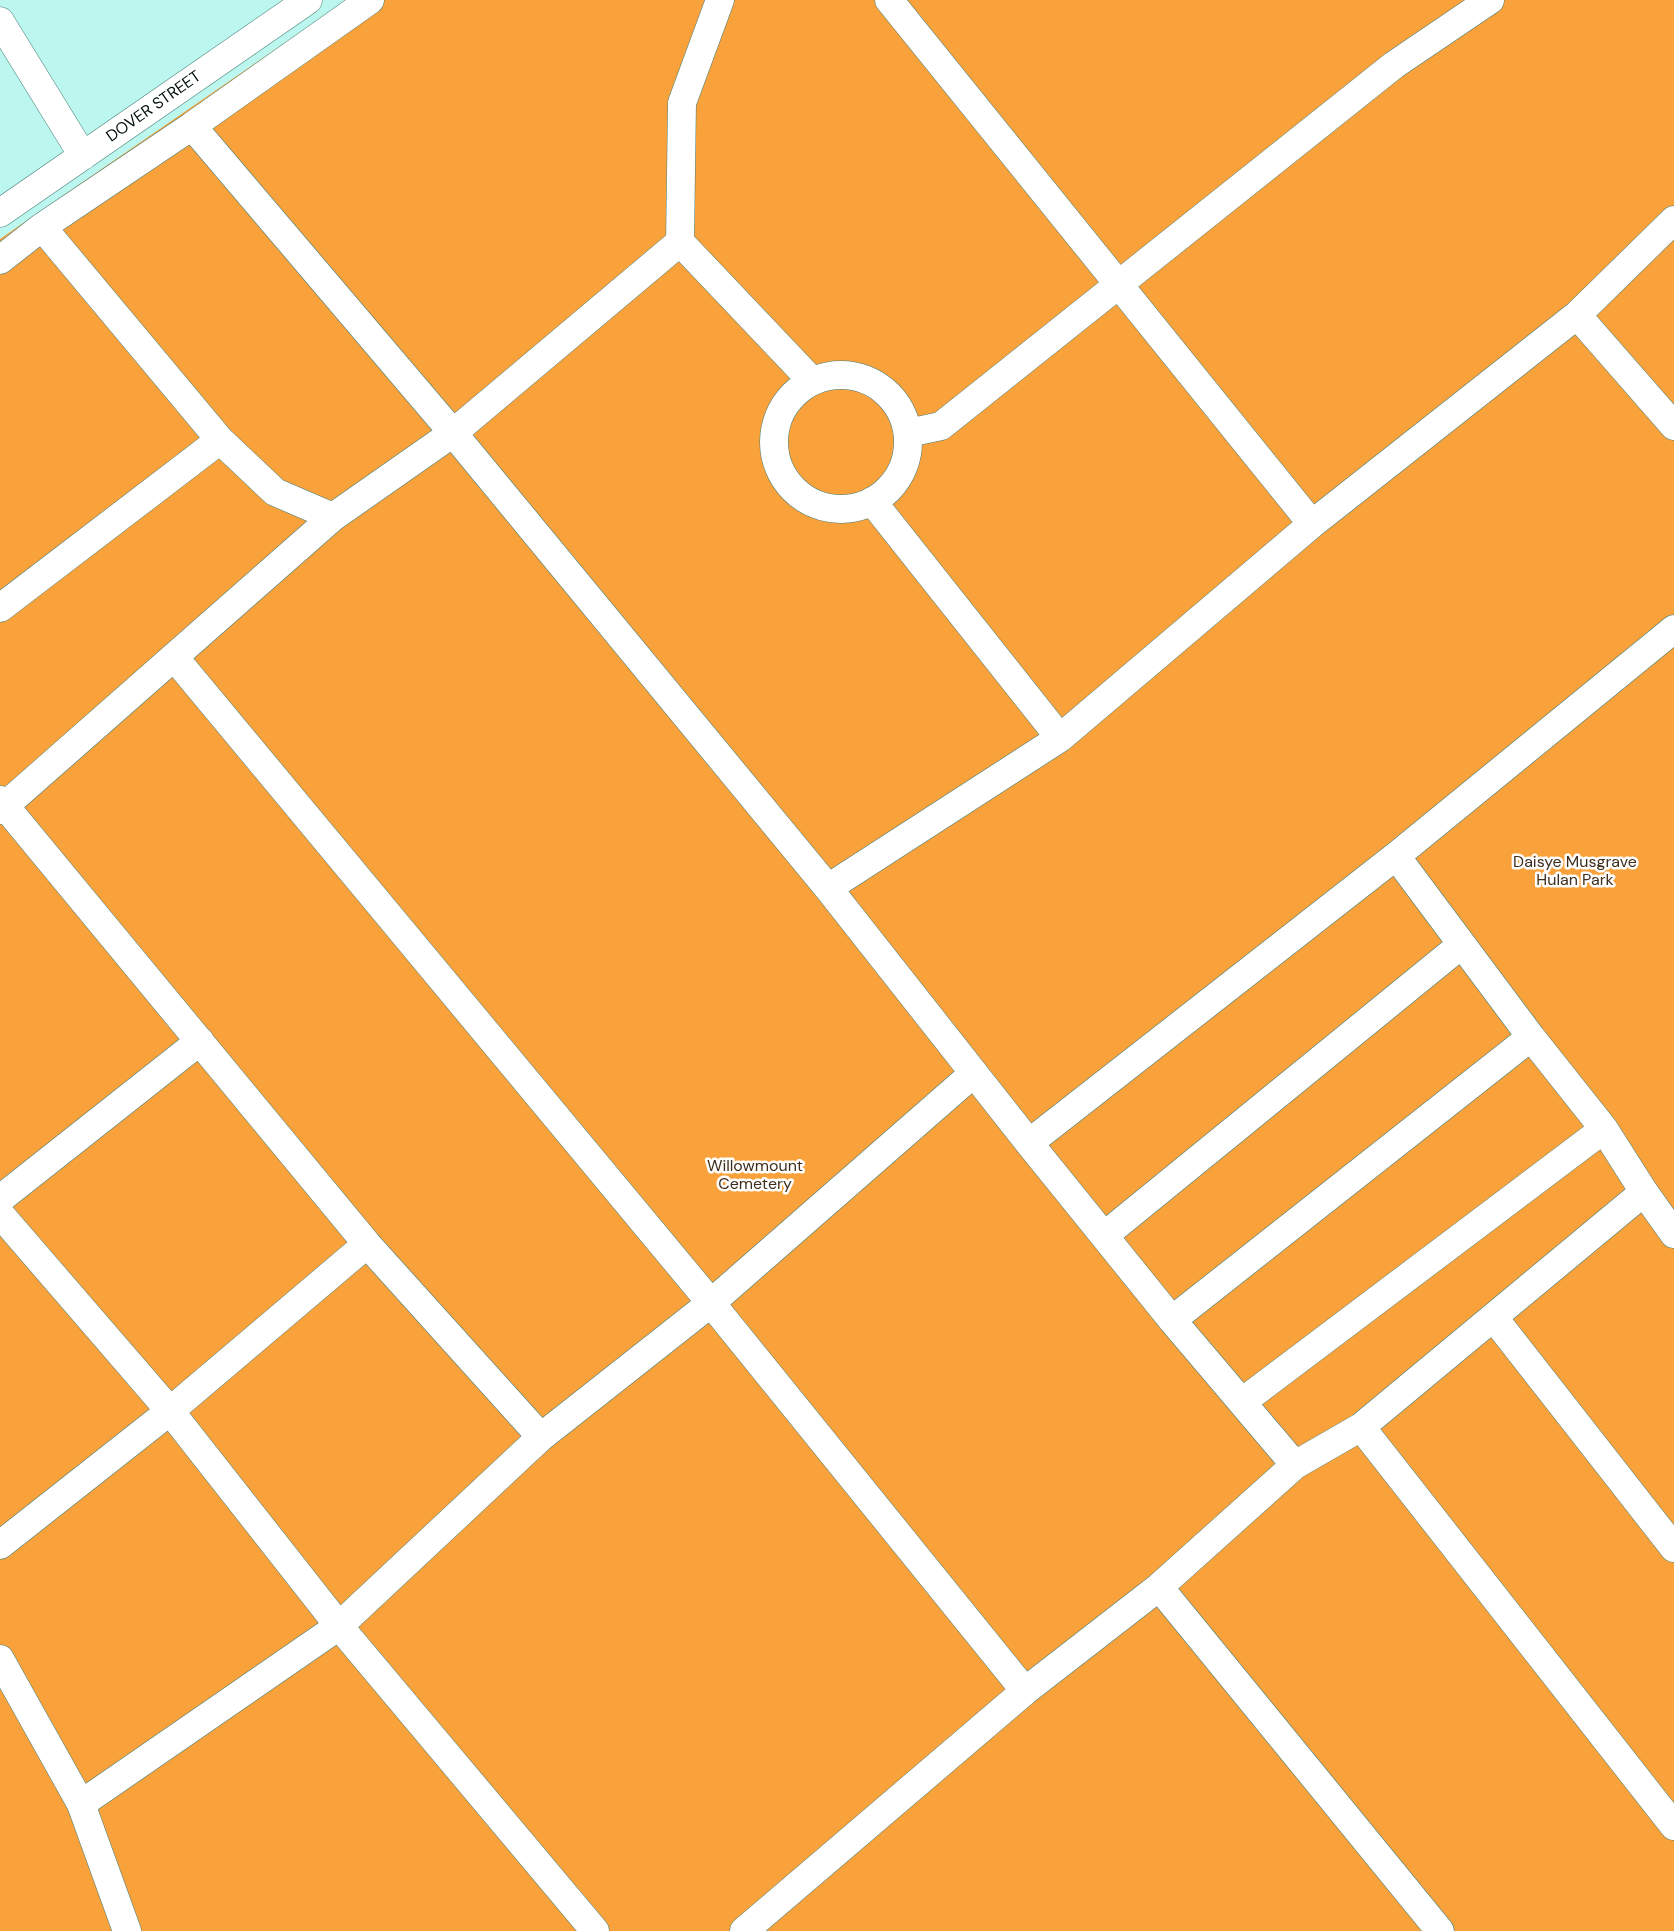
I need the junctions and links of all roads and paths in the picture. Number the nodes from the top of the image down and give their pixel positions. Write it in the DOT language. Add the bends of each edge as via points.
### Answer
graph roads {
  1 [pos="308,0"];
  2 [pos="370,0"];
  3 [pos="720,0"];
  4 [pos="889,0"];
  5 [pos="1490,0"];
  6 [pos="0,21"];
  7 [pos="192,126"];
  8 [pos="82,156"];
  9 [pos="0,214"];
  10 [pos="1674,220"];
  11 [pos="42,227"];
  12 [pos="680,242"];
  13 [pos="0,260"];
  14 [pos="1119,284"];
  15 [pos="1578,315"];
  16 [pos="812,381"];
  17 [pos="1674,426"];
  18 [pos="908,432"];
  19 [pos="453,433"];
  20 [pos="220,440"];
  21 [pos="872,501"];
  22 [pos="333,517"];
  23 [pos="1312,524"];
  24 [pos="0,608"];
  25 [pos="1674,629"];
  26 [pos="174,658"];
  27 [pos="1060,738"];
  28 [pos="2,805"];
  29 [pos="1396,856"];
  30 [pos="828,888"];
  31 [pos="1462,945"];
  32 [pos="1532,1037"];
  33 [pos="200,1041"];
  34 [pos="974,1073"];
  35 [pos="1604,1129"];
  36 [pos="1029,1143"];
  37 [pos="1644,1192"];
  38 [pos="0,1199"];
  39 [pos="0,1214"];
  40 [pos="1674,1234"];
  41 [pos="1105,1235"];
  42 [pos="367,1244"];
  43 [pos="712,1302"];
  44 [pos="1494,1318"];
  45 [pos="1172,1320"];
  46 [pos="1242,1402"];
  47 [pos="170,1411"];
  48 [pos="1361,1427"];
  49 [pos="541,1437"];
  50 [pos="1295,1465"];
  51 [pos="0,1545"];
  52 [pos="1674,1548"];
  53 [pos="1160,1587"];
  54 [pos="339,1626"];
  55 [pos="0,1659"];
  56 [pos="1025,1691"];
  57 [pos="82,1804"];
  58 [pos="1674,1826"];
  59 [pos="127,1931"];
  60 [pos="595,1931"];
  61 [pos="744,1931"];
  62 [pos="1440,1931"];
  1 -- 8 [label="street, DOVER STREET"];
  2 -- 7 [label="street"];
  3 -- 12 [label="street" via="682,103"];
  4 -- 14 [label="street"];
  5 -- 14 [label="street" via="1394,65"];
  6 -- 8 [label="street"];
  7 -- 11 [label="street"];
  7 -- 19 [label="street"];
  8 -- 9 [label="street, DOVER STREET"];
  10 -- 15 [label="street"];
  11 -- 13 [label="street"];
  11 -- 20 [label="street"];
  12 -- 16 [label="street"];
  12 -- 19 [label="street"];
  14 -- 18 [label="street" via="941,426"];
  14 -- 23 [label="street"];
  15 -- 17 [label="street"];
  15 -- 23 [label="street"];
  16 -- 18 [label="street" via="832,375 853,375 873,382 890,395"];
  16 -- 21 [label="street" via="794,393 782,410 775,430 774,452 780,472 793,489 810,502 830,508 851,508"];
  18 -- 21 [label="street" via="907,453 900,472 888,489"];
  19 -- 22 [label="street"];
  19 -- 30 [label="street"];
  20 -- 22 [label="street" via="275,492"];
  20 -- 24 [label="street"];
  21 -- 27 [label="street"];
  22 -- 26 [label="street"];
  23 -- 27 [label="street"];
  25 -- 29 [label="street"];
  26 -- 28 [label="street"];
  26 -- 43 [label="street"];
  27 -- 30 [label="street"];
  28 -- 33 [label="street"];
  29 -- 31 [label="street"];
  29 -- 36 [label="street"];
  30 -- 34 [label="street"];
  31 -- 32 [label="street"];
  31 -- 41 [label="street"];
  32 -- 35 [label="street"];
  32 -- 45 [label="street"];
  33 -- 38 [label="street"];
  33 -- 42 [label="street"];
  34 -- 36 [label="street"];
  34 -- 43 [label="street"];
  35 -- 37 [label="street"];
  35 -- 46 [label="street"];
  36 -- 41 [label="street"];
  37 -- 40 [label="street"];
  37 -- 44 [label="street"];
  39 -- 47 [label="street"];
  41 -- 45 [label="street"];
  42 -- 47 [label="street"];
  42 -- 49 [label="street"];
  43 -- 49 [label="street"];
  43 -- 56 [label="street"];
  44 -- 48 [label="street"];
  44 -- 52 [label="street"];
  45 -- 46 [label="street"];
  46 -- 50 [label="street"];
  47 -- 51 [label="street"];
  47 -- 54 [label="street"];
  48 -- 50 [label="street"];
  48 -- 58 [label="street"];
  49 -- 54 [label="street"];
  50 -- 53 [label="street"];
  53 -- 56 [label="street"];
  53 -- 62 [label="street"];
  54 -- 57 [label="street"];
  54 -- 60 [label="street"];
  55 -- 57 [label="street"];
  56 -- 61 [label="street"];
  57 -- 59 [label="street"];
}
